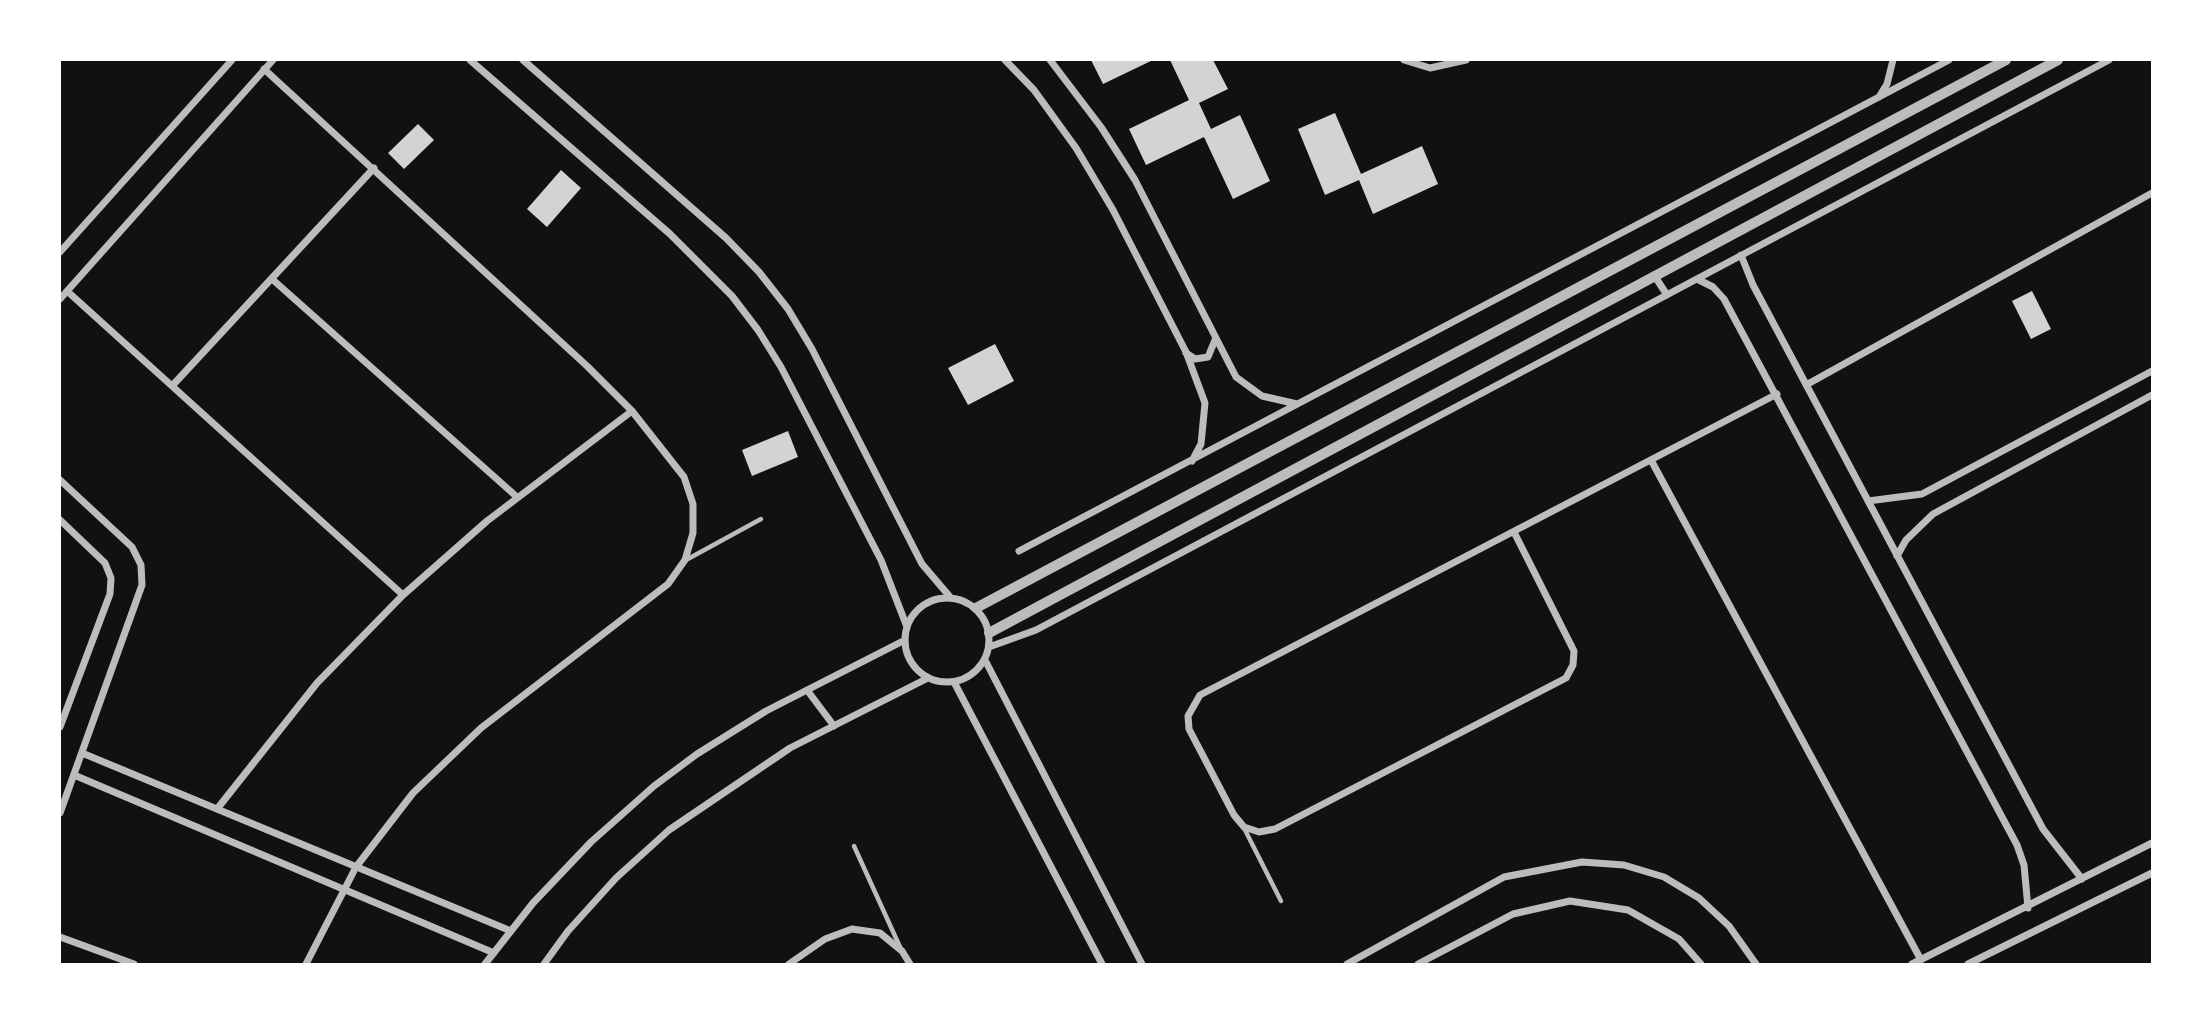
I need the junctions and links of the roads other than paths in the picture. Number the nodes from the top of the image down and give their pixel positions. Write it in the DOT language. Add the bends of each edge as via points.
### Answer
graph roads {
  1 [pos="232,60"];
  2 [pos="273,60"];
  3 [pos="470,60"];
  4 [pos="523,60"];
  5 [pos="1005,60"];
  6 [pos="1050,60"];
  7 [pos="1404,60"];
  8 [pos="1466,60"];
  9 [pos="1893,60"];
  10 [pos="1949,60"];
  11 [pos="2006,60"];
  12 [pos="2058,60"];
  13 [pos="2109,60"];
  14 [pos="264,69"];
  15 [pos="1878,98"];
  16 [pos="373,168"];
  17 [pos="2152,193"];
  18 [pos="60,252"];
  19 [pos="1741,255"];
  20 [pos="1654,274"];
  21 [pos="272,279"];
  22 [pos="1697,279"];
  23 [pos="67,291"];
  24 [pos="1667,295"];
  25 [pos="60,299"];
  26 [pos="1215,340"];
  27 [pos="1186,352"];
  28 [pos="2152,371"];
  29 [pos="1806,385"];
  30 [pos="172,386"];
  31 [pos="1777,394"];
  32 [pos="2152,395"];
  33 [pos="1298,404"];
  34 [pos="632,411"];
  35 [pos="1651,460"];
  36 [pos="1191,463"];
  37 [pos="60,480"];
  38 [pos="517,497"];
  39 [pos="1868,501"];
  40 [pos="761,519"];
  41 [pos="60,520"];
  42 [pos="1514,531"];
  43 [pos="1019,551"];
  44 [pos="1897,556"];
  45 [pos="685,560"];
  46 [pos="402,595"];
  47 [pos="951,597"];
  48 [pos="976,608"];
  49 [pos="907,627"];
  50 [pos="989,633"];
  51 [pos="905,640"];
  52 [pos="989,647"];
  53 [pos="985,660"];
  54 [pos="928,678"];
  55 [pos="954,682"];
  56 [pos="807,690"];
  57 [pos="834,726"];
  58 [pos="60,727"];
  59 [pos="82,753"];
  60 [pos="74,775"];
  61 [pos="216,809"];
  62 [pos="60,813"];
  63 [pos="1244,828"];
  64 [pos="2152,843"];
  65 [pos="854,846"];
  66 [pos="356,867"];
  67 [pos="2152,873"];
  68 [pos="2082,879"];
  69 [pos="342,889"];
  70 [pos="1281,901"];
  71 [pos="2028,908"];
  72 [pos="511,931"];
  73 [pos="60,937"];
  74 [pos="902,951"];
  75 [pos="494,953"];
  76 [pos="1921,960"];
  77 [pos="134,964"];
  78 [pos="306,964"];
  79 [pos="485,964"];
  80 [pos="544,964"];
  81 [pos="789,964"];
  82 [pos="910,964"];
  83 [pos="1102,964"];
  84 [pos="1141,964"];
  85 [pos="1348,964"];
  86 [pos="1418,964"];
  87 [pos="1701,964"];
  88 [pos="1756,964"];
  89 [pos="1912,964"];
  90 [pos="1968,964"];
  1 -- 18 [label="street"];
  2 -- 14 [label="street"];
  3 -- 49 [label="street" via="670,234 745,313 781,367 881,561"];
  4 -- 47 [label="street" via="759,272 812,349 922,564"];
  5 -- 27 [label="street" via="1034,90 1076,148"];
  6 -- 26 [label="street" via="1135,180"];
  7 -- 8 [label="street" via="1430,68"];
  9 -- 15 [label="street"];
  10 -- 15 [label="street"];
  11 -- 48 [label="street"];
  12 -- 20 [label="street"];
  13 -- 19 [label="street"];
  14 -- 16 [label="street"];
  14 -- 23 [label="street"];
  15 -- 33 [label="street"];
  16 -- 21 [label="street"];
  16 -- 34 [label="street"];
  17 -- 29 [label="street"];
  19 -- 22 [label="street"];
  19 -- 29 [label="street"];
  20 -- 24 [label="street"];
  20 -- 50 [label="street"];
  21 -- 30 [label="street"];
  21 -- 38 [label="street"];
  22 -- 24 [label="street"];
  22 -- 31 [label="street" via="1724,299"];
  23 -- 25 [label="street"];
  23 -- 30 [label="street"];
  24 -- 52 [label="street" via="1036,630"];
  26 -- 27 [label="street" via="1208,357 1195,359"];
  26 -- 33 [label="street" via="1236,377 1248,388"];
  27 -- 36 [label="street" via="1202,389 1206,418"];
  28 -- 39 [label="street" via="1922,494"];
  29 -- 39 [label="street"];
  30 -- 46 [label="street"];
  31 -- 35 [label="street"];
  31 -- 71 [label="street" via="2017,845"];
  32 -- 44 [label="street" via="1933,514 1906,540"];
  33 -- 36 [label="street"];
  34 -- 38 [label="street"];
  34 -- 45 [label="street" via="684,477 693,504 693,533"];
  35 -- 42 [label="street"];
  35 -- 76 [label="street"];
  36 -- 43 [label="street"];
  37 -- 59 [label="street" via="132,547 141,565 137,604"];
  38 -- 46 [label="street"];
  39 -- 44 [label="street"];
  40 -- 45 [label="lane"];
  41 -- 58 [label="street" via="105,563 111,578 110,594"];
  42 -- 63 [label="street" via="1200,695 1188,716 1189,729"];
  42 -- 63 [label="street" via="1574,651 1566,678 1275,829 1259,832"];
  44 -- 68 [label="street" via="2043,829"];
  45 -- 66 [label="street" via="668,584 507,707 442,763"];
  46 -- 61 [label="street" via="317,682"];
  47 -- 48 [label="street"];
  47 -- 49 [label="street" via="924,604"];
  48 -- 50 [label="street"];
  49 -- 51 [label="street"];
  50 -- 52 [label="street"];
  51 -- 54 [label="street" via="912,662"];
  51 -- 56 [label="street"];
  52 -- 53 [label="street"];
  53 -- 55 [label="street" via="977,671"];
  53 -- 84 [label="street"];
  54 -- 55 [label="street"];
  54 -- 57 [label="street"];
  55 -- 83 [label="street"];
  56 -- 57 [label="street"];
  56 -- 72 [label="street" via="697,754 654,786 591,842"];
  57 -- 80 [label="street" via="790,748 669,830 616,878"];
  59 -- 60 [label="street"];
  59 -- 61 [label="street"];
  60 -- 62 [label="street"];
  60 -- 69 [label="street"];
  61 -- 66 [label="street"];
  63 -- 70 [label="lane"];
  64 -- 68 [label="street"];
  65 -- 74 [label="lane"];
  66 -- 69 [label="street"];
  66 -- 72 [label="street"];
  67 -- 90 [label="street"];
  68 -- 71 [label="street"];
  69 -- 75 [label="street"];
  69 -- 78 [label="street"];
  71 -- 76 [label="street"];
  72 -- 75 [label="street"];
  73 -- 77 [label="street"];
  74 -- 81 [label="street" via="880,933 852,929 825,939"];
  74 -- 82 [label="street"];
  75 -- 79 [label="street"];
  76 -- 89 [label="street"];
  85 -- 88 [label="street" via="1504,877 1582,862 1624,865 1664,877 1699,898 1730,926"];
  86 -- 87 [label="street" via="1513,914 1570,901 1628,910 1679,939"];
}
